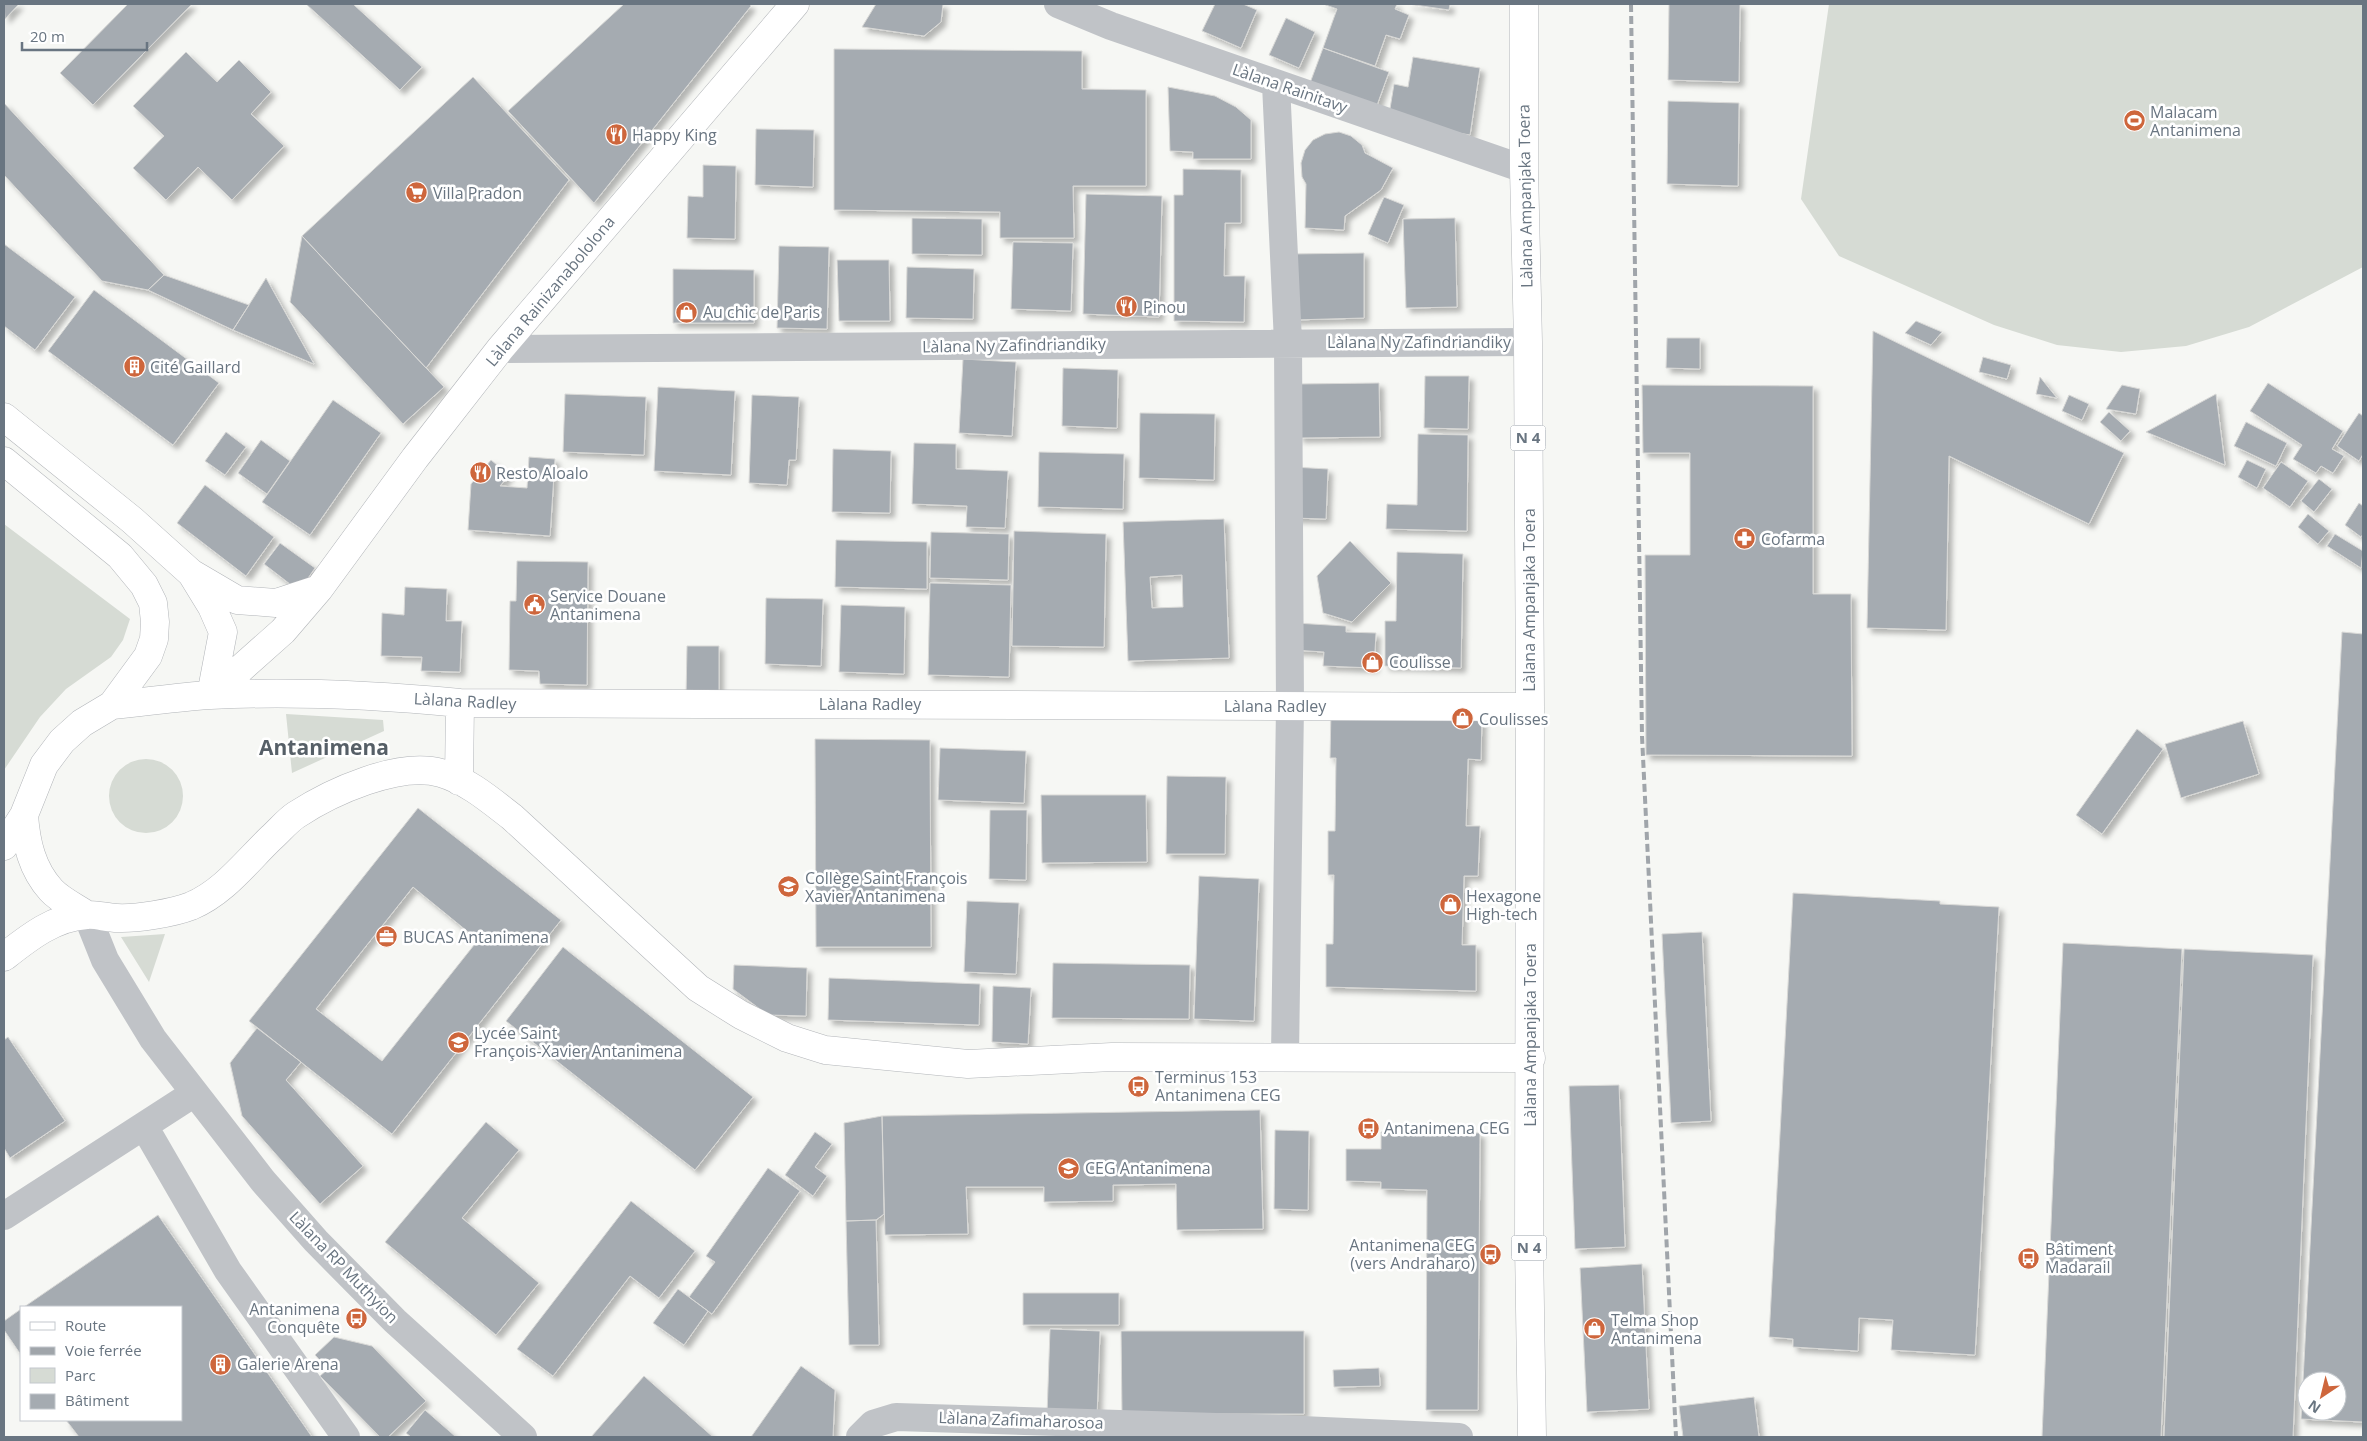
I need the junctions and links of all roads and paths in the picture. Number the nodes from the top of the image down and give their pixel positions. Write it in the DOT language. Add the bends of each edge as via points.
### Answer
graph roads {
  1 [pos="795,4"];
  2 [pos="1058,4"];
  3 [pos="1524,4"];
  4 [pos="1276,84"];
  5 [pos="1524,169"];
  6 [pos="1288,342"];
  7 [pos="1528,342"];
  8 [pos="500,349"];
  9 [pos="4,417"];
  10 [pos="4,461"];
  11 [pos="191,573"];
  12 [pos="319,589"];
  13 [pos="210,695"];
  14 [pos="460,703"];
  15 [pos="112,705"];
  16 [pos="1290,706"];
  17 [pos="1530,707"];
  18 [pos="459,781"];
  19 [pos="24,815"];
  20 [pos="4,846"];
  21 [pos="86,915"];
  22 [pos="4,957"];
  23 [pos="1285,1056"];
  24 [pos="1531,1058"];
  25 [pos="188,1087"];
  26 [pos="144,1126"];
  27 [pos="4,1216"];
  28 [pos="1279,1433"];
  29 [pos="346,1437"];
  30 [pos="523,1437"];
  31 [pos="860,1437"];
  32 [pos="1459,1437"];
  33 [pos="1532,1437"];
  1 -- 8 [label="main road, Làlana Rainizanabololona"];
  2 -- 4 [label="street, Làlana Rainitavy"];
  3 -- 5 [label="main road, Làlana Ampanjaka Toera / N 4"];
  4 -- 5 [label="street, Làlana Rainitavy"];
  4 -- 6 [label="street"];
  5 -- 7 [label="main road, Làlana Ampanjaka Toera / N 4"];
  6 -- 7 [label="street, Làlana Ny Zafindriandiky"];
  6 -- 8 [label="street, Làlana Ny Zafindriandiky"];
  6 -- 16 [label="street"];
  7 -- 17 [label="main road, Làlana Ampanjaka Toera / N 4"];
  8 -- 12 [label="main road, Làlana Rainizanabololona"];
  9 -- 11 [label="main road" via="145,531"];
  10 -- 15 [label="main road" via="120,556 144,585 153,603 154,639 148,656"];
  11 -- 12 [label="main road" via="237,600 276,603"];
  11 -- 13 [label="main road" via="223,632"];
  12 -- 13 [label="main road, Làlana Rainizanabololona" via="283,631"];
  13 -- 14 [label="main road, Làlana Radley" via="356,694"];
  13 -- 15 [label="main road, Làlana Radley"];
  14 -- 16 [label="main road, Làlana Radley"];
  14 -- 18 [label="main road"];
  15 -- 19 [label="main road" via="82,723 62,741 44,765"];
  16 -- 17 [label="main road, Làlana Radley"];
  16 -- 23 [label="street"];
  17 -- 24 [label="main road, Làlana Ampanjaka Toera / N 4"];
  18 -- 21 [label="main road" via="441,773 417,769 397,771 329,796 295,816 225,885 190,906 118,918"];
  18 -- 23 [label="main road" via="512,817 698,988 741,1015 794,1040 825,1050 968,1064 1112,1057"];
  19 -- 20 [label="main road"];
  19 -- 21 [label="main road" via="26,842 36,870 52,892"];
  21 -- 22 [label="main road" via="52,923"];
  21 -- 25 [label="street, Làlana RP Muthyion" via="104,960 153,1039"];
  23 -- 24 [label="main road"];
  24 -- 33 [label="main road, Làlana Ampanjaka Toera / N 4"];
  25 -- 26 [label="street"];
  25 -- 30 [label="street, Làlana RP Muthyion" via="316,1241 395,1321"];
  26 -- 27 [label="street"];
  26 -- 29 [label="street" via="228,1271"];
  28 -- 31 [label="street, Làlana Zafimaharosoa" via="896,1417 873,1424"];
  28 -- 32 [label="street, Làlana Zafimaharosoa"];
}
